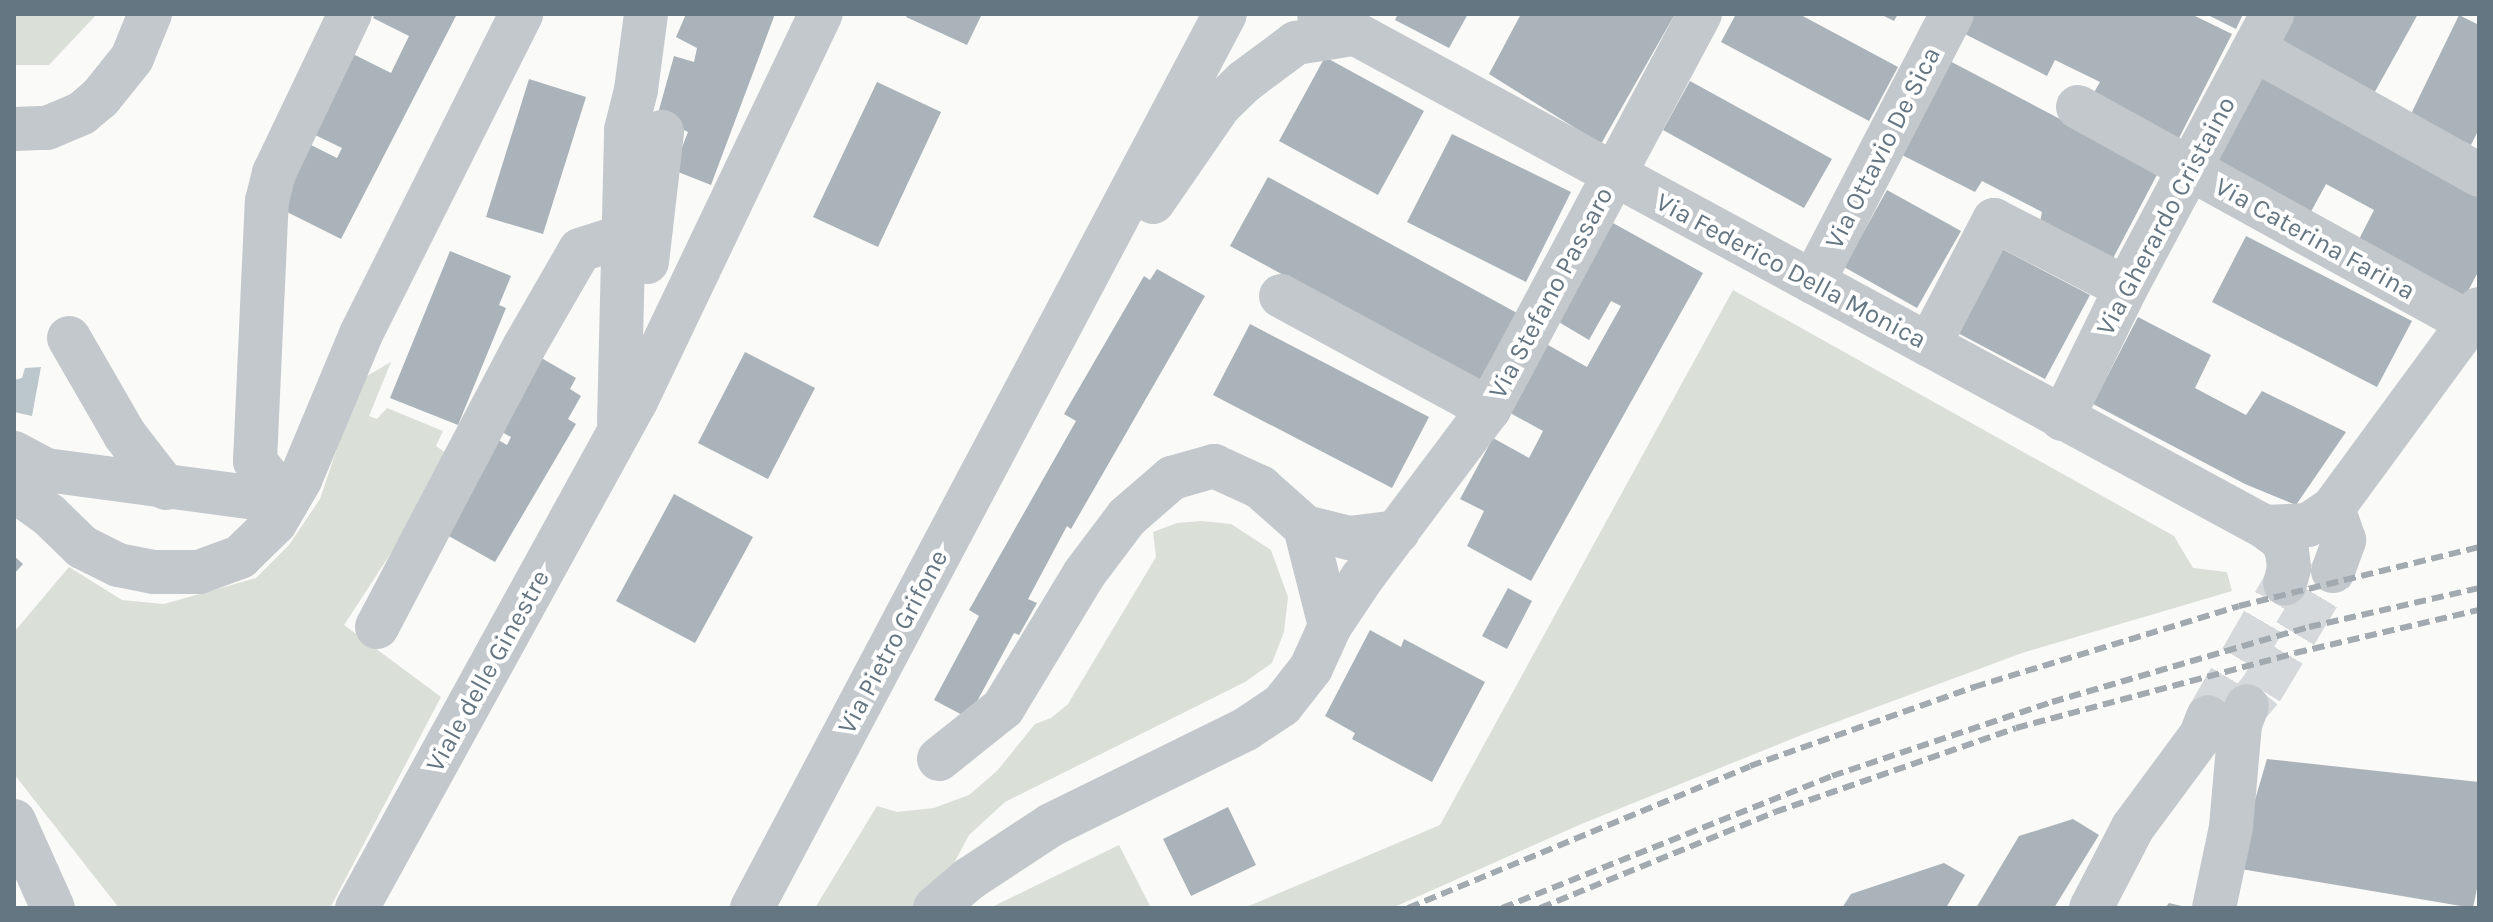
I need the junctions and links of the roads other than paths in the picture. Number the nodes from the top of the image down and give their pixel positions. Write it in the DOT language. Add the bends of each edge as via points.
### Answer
graph roads {
  1 [pos="150,14"];
  2 [pos="350,14"];
  3 [pos="521,14"];
  4 [pos="646,14"];
  5 [pos="821,14"];
  6 [pos="1225,14"];
  7 [pos="1700,14"];
  8 [pos="1952,14"];
  9 [pos="1335,24"];
  10 [pos="2263,31"];
  11 [pos="2078,107"];
  12 [pos="14,129"];
  13 [pos="662,132"];
  14 [pos="2191,172"];
  15 [pos="2479,175"];
  16 [pos="1612,176"];
  17 [pos="623,236"];
  18 [pos="1813,282"];
  19 [pos="2126,288"];
  20 [pos="1281,296"];
  21 [pos="2474,316"];
  22 [pos="620,330"];
  23 [pos="69,338"];
  24 [pos="1929,345"];
  25 [pos="1036,376"];
  26 [pos="1489,409"];
  27 [pos="2062,419"];
  28 [pos="619,432"];
  29 [pos="14,453"];
  30 [pos="166,488"];
  31 [pos="14,490"];
  32 [pos="287,502"];
  33 [pos="2333,508"];
  34 [pos="1410,515"];
  35 [pos="1305,527"];
  36 [pos="2265,527"];
  37 [pos="2333,571"];
  38 [pos="2285,584"];
  39 [pos="1330,626"];
  40 [pos="377,627"];
  41 [pos="939,759"];
  42 [pos="14,821"];
  43 [pos="14,902"];
  44 [pos="25,908"];
  45 [pos="53,908"];
  46 [pos="357,908"];
  47 [pos="752,908"];
  48 [pos="935,908"];
  49 [pos="2091,908"];
  50 [pos="2214,908"];
  51 [pos="2221,908"];
  1 -- 12 [label="street" via="132,58 100,98 82,113 47,128"];
  2 -- 32 [label="street" via="274,173 267,201 255,461"];
  3 -- 32 [label="street" via="361,334"];
  4 -- 17 [label="street, Viale delle Ginestre" via="626,130"];
  5 -- 28 [label="street, Viale delle Ginestre"];
  6 -- 25 [label="street, Via Pietro Grifone"];
  7 -- 16 [label="street, Via Stefano Passaro"];
  8 -- 18 [label="street, Via Ottavio De Sica"];
  9 -- 16 [label="street, Via Federico Della Monica"];
  9 -- 25 [label="street, Via Pietro Grifone" via="1269,61 1220,105"];
  10 -- 14 [label="street, Via Gherardo Cristaino"];
  10 -- 15 [label="street"];
  11 -- 14 [label="street, Via Caterina Farina"];
  13 -- 22 [label="street, Viale delle Ginestre" via="644,289"];
  14 -- 19 [label="street, Via Gherardo Cristaino"];
  14 -- 21 [label="street, Via Caterina Farina"];
  16 -- 18 [label="street, Via Federico Della Monica"];
  16 -- 26 [label="street, Via Stefano Passaro"];
  17 -- 22 [label="street, Viale delle Ginestre"];
  17 -- 40 [label="street" via="580,250"];
  18 -- 24 [label="street, Via Federico Della Monica"];
  19 -- 24 [label="street" via="1994,220"];
  19 -- 27 [label="street, Via Gherardo Cristaino"];
  20 -- 26 [label="street, Via Stefano Passaro"];
  21 -- 33 [label="street"];
  22 -- 28 [label="street, Viale delle Ginestre"];
  23 -- 30 [label="street" via="125,435"];
  24 -- 27 [label="street, Via Federico Della Monica"];
  25 -- 47 [label="street, Via Pietro Grifone"];
  26 -- 34 [label="street, Via Stefano Passaro"];
  27 -- 36 [label="street, Via Federico Della Monica"];
  28 -- 46 [label="street, Viale delle Ginestre"];
  29 -- 30 [label="street" via="46,470"];
  30 -- 32 [label="street"];
  31 -- 32 [label="street" via="82,547 118,565 154,572 199,572 240,557 275,523"];
  33 -- 36 [label="street" via="2308,525"];
  33 -- 37 [label="street" via="2344,540"];
  34 -- 35 [label="street" via="1349,538"];
  34 -- 39 [label="street, Via Stefano Passaro"];
  35 -- 39 [label="street"];
  35 -- 41 [label="street" via="1260,487 1214,466 1172,478 1127,517 1084,574 1003,708"];
  36 -- 38 [label="street" via="2287,551"];
  39 -- 48 [label="street, Via Stefano Passaro" via="1311,668 1282,705 1246,729 1051,825"];
  42 -- 45 [label="street"];
  43 -- 44 [label="street"];
  49 -- 50 [label="street" via="2133,827 2185,754 2214,732 2228,733 2231,722 2231,827"];
  50 -- 51 [label="street"];
}
